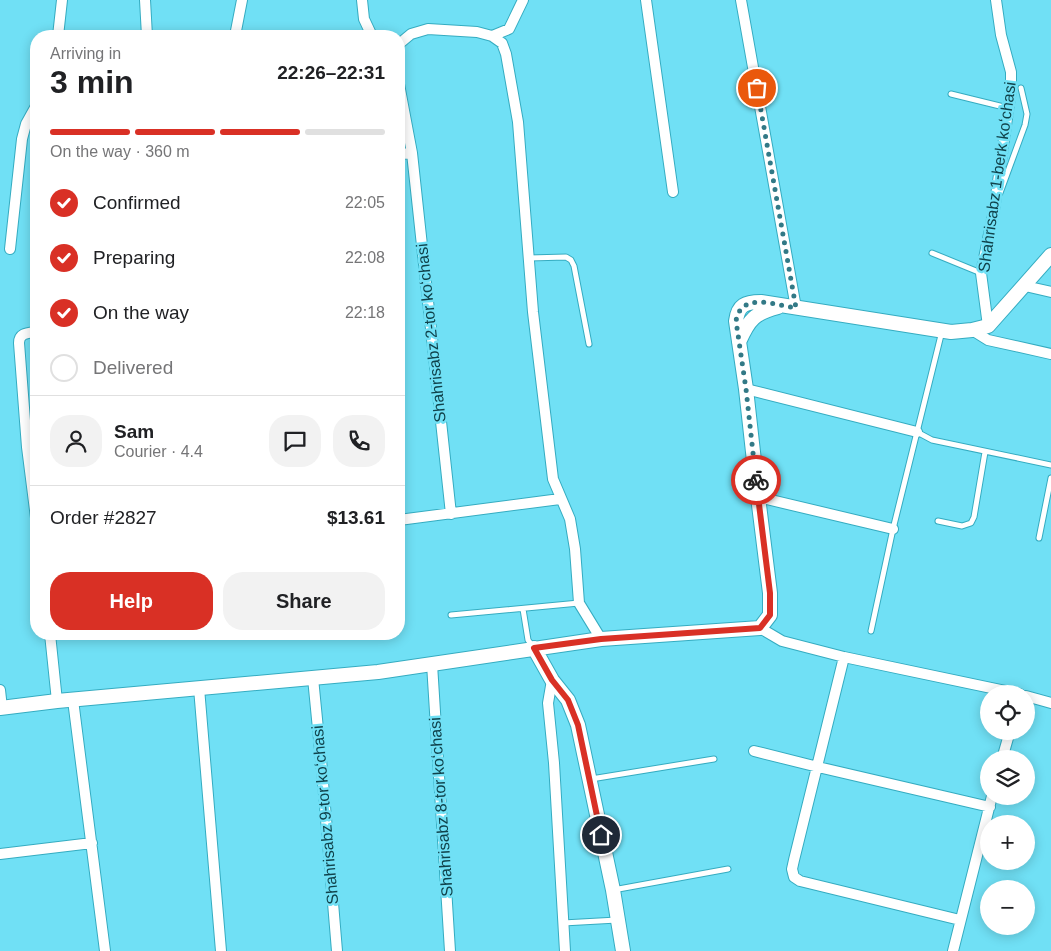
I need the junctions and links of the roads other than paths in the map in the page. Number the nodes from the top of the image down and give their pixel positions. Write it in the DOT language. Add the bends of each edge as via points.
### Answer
graph roads {
  1 [pos="62,0"];
  2 [pos="145,0"];
  3 [pos="242,0"];
  4 [pos="362,0"];
  5 [pos="523,0"];
  6 [pos="646,0"];
  7 [pos="741,0"];
  8 [pos="996,0"];
  9 [pos="59,30"];
  10 [pos="147,30"];
  11 [pos="236,30"];
  12 [pos="369,30"];
  13 [pos="492,36"];
  14 [pos="405,39"];
  15 [pos="1021,88"];
  16 [pos="951,94"];
  17 [pos="1009,108"];
  18 [pos="405,116"];
  19 [pos="30,117"];
  20 [pos="412,153"];
  21 [pos="405,154"];
  22 [pos="673,192"];
  23 [pos="994,210"];
  24 [pos="10,249"];
  25 [pos="932,253"];
  26 [pos="1051,255"];
  27 [pos="529,258"];
  28 [pos="981,273"];
  29 [pos="1025,286"];
  30 [pos="1051,292"];
  31 [pos="796,308"];
  32 [pos="988,326"];
  33 [pos="942,330"];
  34 [pos="972,330"];
  35 [pos="30,333"];
  36 [pos="589,344"];
  37 [pos="1051,354"];
  38 [pos="746,389"];
  39 [pos="917,432"];
  40 [pos="30,437"];
  41 [pos="985,452"];
  42 [pos="1051,465"];
  43 [pos="1051,478"];
  44 [pos="758,496"];
  45 [pos="560,499"];
  46 [pos="451,514"];
  47 [pos="405,519"];
  48 [pos="938,521"];
  49 [pos="893,529"];
  50 [pos="1039,538"];
  51 [pos="579,603"];
  52 [pos="524,608"];
  53 [pos="451,615"];
  54 [pos="760,628"];
  55 [pos="871,630"];
  56 [pos="601,639"];
  57 [pos="51,640"];
  58 [pos="534,648"];
  59 [pos="844,657"];
  60 [pos="432,664"];
  61 [pos="313,678"];
  62 [pos="552,680"];
  63 [pos="980,686"];
  64 [pos="199,688"];
  65 [pos="0,690"];
  66 [pos="1035,699"];
  67 [pos="57,700"];
  68 [pos="73,700"];
  69 [pos="1051,703"];
  70 [pos="1,708"];
  71 [pos="754,750"];
  72 [pos="714,759"];
  73 [pos="818,767"];
  74 [pos="589,779"];
  75 [pos="990,807"];
  76 [pos="92,843"];
  77 [pos="0,854"];
  78 [pos="728,869"];
  79 [pos="613,890"];
  80 [pos="617,920"];
  81 [pos="960,920"];
  82 [pos="562,924"];
  83 [pos="105,951"];
  84 [pos="221,951"];
  85 [pos="337,951"];
  86 [pos="450,951"];
  87 [pos="565,951"];
  88 [pos="623,951"];
  89 [pos="953,951"];
  1 -- 9 [label="street"];
  2 -- 10 [label="street"];
  3 -- 11 [label="street"];
  4 -- 12 [label="street"];
  5 -- 13 [label="street" via="509,29"];
  6 -- 22 [label="street"];
  7 -- 31 [label="street"];
  8 -- 17 [label="street, Shahrisabz 1-berk koʻchasi" via="1011,72"];
  13 -- 14 [label="street" via="428,29"];
  13 -- 27 [label="street" via="502,43 506,54 518,122"];
  15 -- 23 [label="lane" via="1027,114 1025,124"];
  16 -- 17 [label="lane"];
  17 -- 23 [label="street, Shahrisabz 1-berk koʻchasi"];
  18 -- 20 [label="street, Shahrisabz 2-tor koʻchasi"];
  19 -- 24 [label="street" via="22,139"];
  20 -- 21 [label="street"];
  20 -- 46 [label="street, Shahrisabz 2-tor koʻchasi"];
  23 -- 28 [label="street, Shahrisabz 1-berk koʻchasi"];
  25 -- 28 [label="lane"];
  26 -- 29 [label="street"];
  27 -- 36 [label="lane" via="566,257 571,260"];
  27 -- 45 [label="street" via="553,479"];
  28 -- 32 [label="street, Shahrisabz 1-berk koʻchasi"];
  29 -- 30 [label="street"];
  29 -- 32 [label="street"];
  31 -- 33 [label="street"];
  31 -- 38 [label="street" via="782,306 767,310 754,316 747,324 739,342"];
  32 -- 34 [label="street"];
  33 -- 34 [label="street"];
  33 -- 39 [label="lane"];
  34 -- 37 [label="street" via="988,340"];
  35 -- 40 [label="street" via="22,334 19,340"];
  38 -- 39 [label="street"];
  38 -- 44 [label="street"];
  39 -- 41 [label="lane" via="932,440"];
  39 -- 49 [label="lane"];
  41 -- 42 [label="lane"];
  41 -- 48 [label="lane" via="971,523 962,526"];
  43 -- 50 [label="lane"];
  44 -- 49 [label="street"];
  44 -- 54 [label="street" via="770,593 770,615"];
  45 -- 46 [label="street"];
  45 -- 51 [label="street" via="570,519"];
  46 -- 47 [label="street"];
  49 -- 55 [label="lane"];
  51 -- 52 [label="lane"];
  51 -- 56 [label="street"];
  52 -- 53 [label="lane"];
  52 -- 58 [label="lane" via="528,640"];
  54 -- 56 [label="street"];
  54 -- 59 [label="street" via="782,641"];
  56 -- 58 [label="street"];
  57 -- 67 [label="street"];
  58 -- 60 [label="street"];
  58 -- 62 [label="street"];
  59 -- 63 [label="street"];
  59 -- 73 [label="street"];
  60 -- 61 [label="street"];
  60 -- 86 [label="street, Shahrisabz 8-tor koʻchasi"];
  61 -- 64 [label="street"];
  61 -- 85 [label="street, Shahrisabz 9-tor koʻchasi"];
  62 -- 74 [label="street" via="568,700 578,725"];
  62 -- 82 [label="street" via="548,703"];
  64 -- 68 [label="street"];
  64 -- 84 [label="street"];
  65 -- 70 [label="street"];
  66 -- 69 [label="street"];
  67 -- 68 [label="street"];
  67 -- 70 [label="street"];
  68 -- 76 [label="street"];
  71 -- 73 [label="street"];
  72 -- 74 [label="lane"];
  73 -- 75 [label="street"];
  73 -- 81 [label="street" via="792,869 794,877"];
  74 -- 79 [label="street"];
  75 -- 81 [label="street"];
  76 -- 77 [label="street"];
  76 -- 83 [label="street"];
  78 -- 79 [label="lane"];
  79 -- 80 [label="street"];
  80 -- 82 [label="lane"];
  80 -- 88 [label="street"];
  81 -- 89 [label="street"];
  82 -- 87 [label="street"];
}
